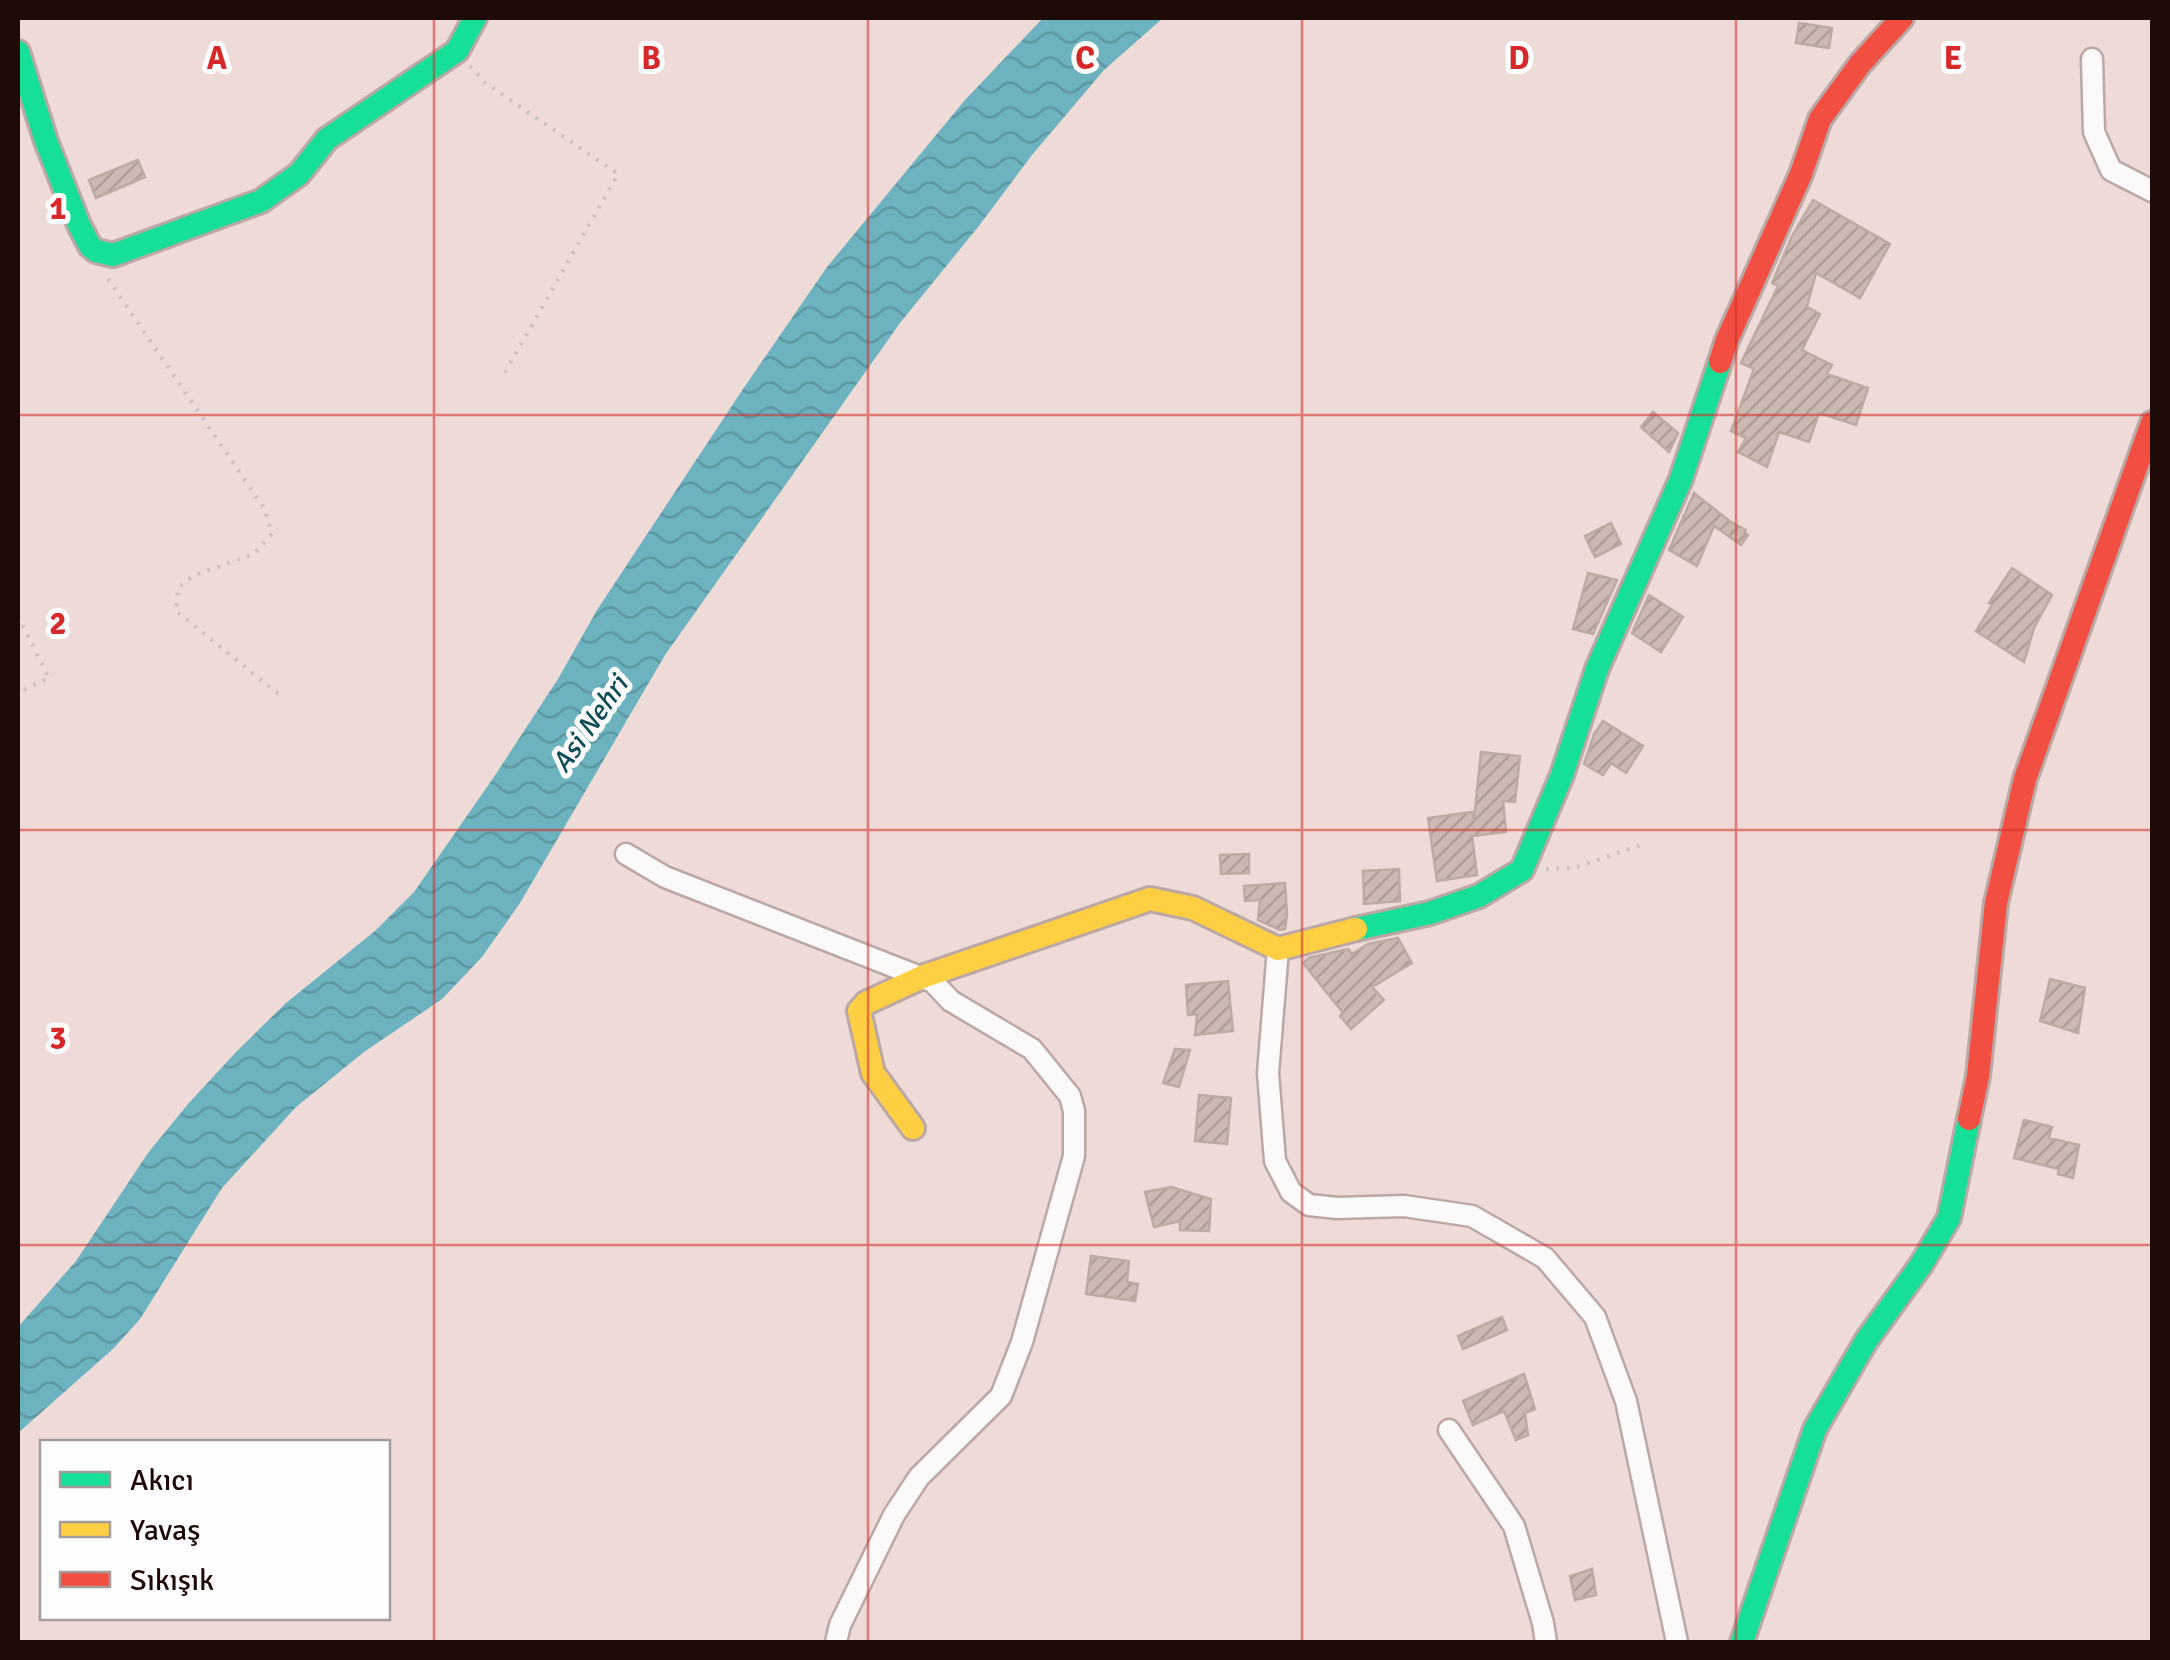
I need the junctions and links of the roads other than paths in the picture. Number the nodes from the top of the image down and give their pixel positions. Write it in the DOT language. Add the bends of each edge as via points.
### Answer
graph roads {
  1 [pos="475,18"];
  2 [pos="1902,18"];
  3 [pos="18,52"];
  4 [pos="2092,59"];
  5 [pos="28,120"];
  6 [pos="2152,192"];
  7 [pos="2152,422"];
  8 [pos="626,854"];
  9 [pos="1278,949"];
  10 [pos="922,977"];
  11 [pos="913,1128"];
  12 [pos="1449,1430"];
  13 [pos="836,1642"];
  14 [pos="1546,1642"];
  15 [pos="1676,1642"];
  16 [pos="1742,1642"];
  1 -- 5 [label="street" via="457,51 326,139 299,174 261,202 113,255 90,246"];
  2 -- 9 [label="street" via="1820,119 1522,870 1479,896 1430,913"];
  3 -- 5 [label="street"];
  4 -- 6 [label="street" via="2094,132 2105,158 2111,170"];
  7 -- 16 [label="street" via="2025,778 1996,903 1978,1076 1949,1218 1815,1428"];
  8 -- 10 [label="street" via="666,877"];
  9 -- 10 [label="street" via="1194,908 1150,899"];
  9 -- 15 [label="street" via="1268,1074 1275,1162 1291,1192 1309,1205 1404,1206 1472,1216 1545,1258 1595,1317 1626,1402"];
  10 -- 11 [label="street" via="859,1011 873,1073"];
  10 -- 13 [label="street" via="1032,1050 1070,1096 1074,1156 1002,1396 919,1477 894,1515"];
  12 -- 14 [label="street" via="1514,1526"];
}
